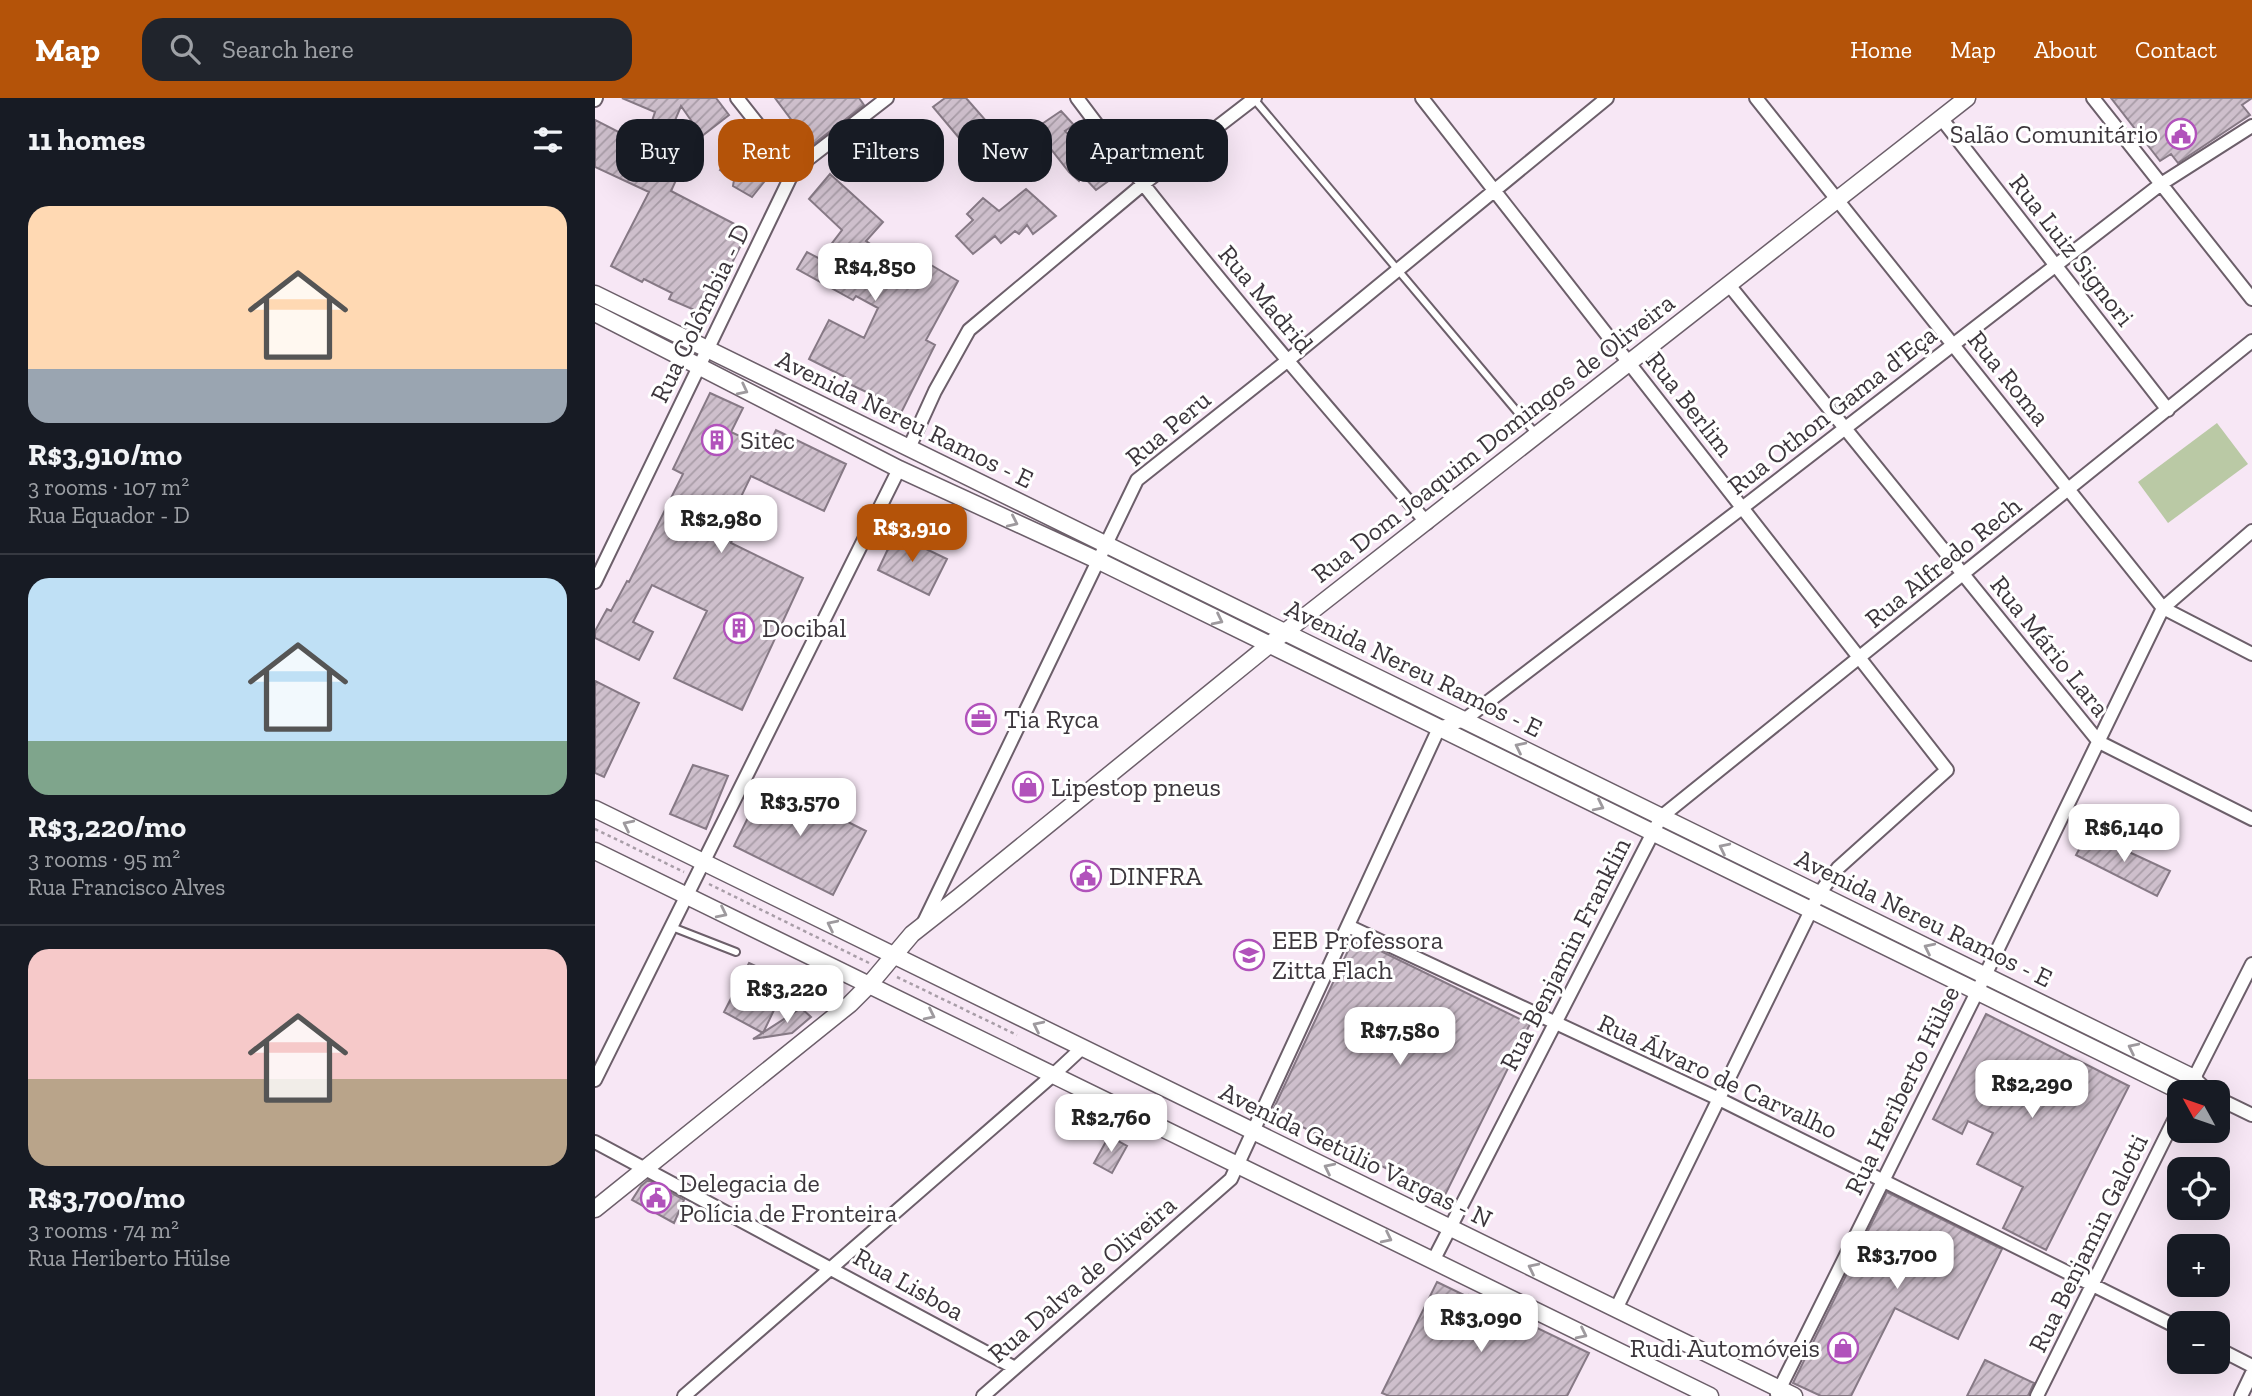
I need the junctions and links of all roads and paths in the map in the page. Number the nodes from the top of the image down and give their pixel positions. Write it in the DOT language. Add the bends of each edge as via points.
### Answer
graph roads {
  1 [pos="737,98"];
  2 [pos="887,98"];
  3 [pos="1077,98"];
  4 [pos="1422,98"];
  5 [pos="1607,98"];
  6 [pos="1756,98"];
  7 [pos="1966,98"];
  8 [pos="2093,98"];
  9 [pos="1254,99"];
  10 [pos="1941,118"];
  11 [pos="754,119"];
  12 [pos="2252,126"];
  13 [pos="814,155"];
  14 [pos="789,182"];
  15 [pos="2161,184"];
  16 [pos="1142,185"];
  17 [pos="1494,190"];
  18 [pos="1837,200"];
  19 [pos="2056,266"];
  20 [pos="1395,270"];
  21 [pos="1729,285"];
  22 [pos="595,294"];
  23 [pos="2252,299"];
  24 [pos="612,302"];
  25 [pos="600,316"];
  26 [pos="2252,341"];
  27 [pos="1953,345"];
  28 [pos="708,349"];
  29 [pos="1287,361"];
  30 [pos="1629,363"];
  31 [pos="699,368"];
  32 [pos="2168,410"];
  33 [pos="1846,429"];
  34 [pos="1537,436"];
  35 [pos="909,448"];
  36 [pos="899,469"];
  37 [pos="2069,490"];
  38 [pos="1742,508"];
  39 [pos="1427,523"];
  40 [pos="2252,531"];
  41 [pos="1105,544"];
  42 [pos="1097,560"];
  43 [pos="1964,575"];
  44 [pos="595,582"];
  45 [pos="2163,608"];
  46 [pos="1285,632"];
  47 [pos="1269,645"];
  48 [pos="2252,654"];
  49 [pos="1860,659"];
  50 [pos="1376,677"];
  51 [pos="1367,693"];
  52 [pos="1464,720"];
  53 [pos="1439,728"];
  54 [pos="2099,742"];
  55 [pos="595,809"];
  56 [pos="1661,817"];
  57 [pos="2252,819"];
  58 [pos="595,829"];
  59 [pos="1653,833"];
  60 [pos="595,851"];
  61 [pos="703,862"];
  62 [pos="695,878"];
  63 [pos="1819,894"];
  64 [pos="687,896"];
  65 [pos="1811,910"];
  66 [pos="923,924"];
  67 [pos="1348,926"];
  68 [pos="672,927"];
  69 [pos="1901,934"];
  70 [pos="1892,950"];
  71 [pos="736,952"];
  72 [pos="893,955"];
  73 [pos="2252,964"];
  74 [pos="882,969"];
  75 [pos="1985,975"];
  76 [pos="869,985"];
  77 [pos="1977,992"];
  78 [pos="1555,1024"];
  79 [pos="2090,1027"];
  80 [pos="2082,1044"];
  81 [pos="1082,1048"];
  82 [pos="1053,1075"];
  83 [pos="595,1080"];
  84 [pos="2182,1080"];
  85 [pos="2194,1080"];
  86 [pos="2167,1085"];
  87 [pos="1719,1099"];
  88 [pos="2230,1104"];
  89 [pos="2252,1115"];
  90 [pos="1253,1132"];
  91 [pos="2167,1134"];
  92 [pos="595,1142"];
  93 [pos="1238,1165"];
  94 [pos="646,1168"];
  95 [pos="1883,1180"];
  96 [pos="595,1209"];
  97 [pos="1449,1227"];
  98 [pos="1433,1261"];
  99 [pos="832,1268"];
  100 [pos="2093,1284"];
  101 [pos="1616,1309"];
  102 [pos="2167,1322"];
  103 [pos="2230,1355"];
  104 [pos="2252,1366"];
  105 [pos="1015,1368"];
  106 [pos="2252,1373"];
  107 [pos="1783,1394"];
  108 [pos="684,1396"];
  109 [pos="983,1396"];
  110 [pos="1710,1396"];
  111 [pos="2037,1396"];
  112 [pos="2241,1396"];
  1 -- 11 [label="street"];
  2 -- 13 [label="street, Rua Colômbia - D"];
  3 -- 16 [label="street, Rua Madrid"];
  4 -- 17 [label="street, Rua Berlim"];
  5 -- 17 [label="street, Rua Peru"];
  6 -- 18 [label="street, Rua Roma"];
  7 -- 10 [label="street, Rua Dom Joaquim Domingos de Oliveira"];
  8 -- 15 [label="street"];
  9 -- 16 [label="street"];
  9 -- 20 [label="lane"];
  10 -- 18 [label="street, Rua Dom Joaquim Domingos de Oliveira"];
  10 -- 19 [label="street, Rua Luiz Signori"];
  12 -- 15 [label="street, Rua Othon Gama d'Eça"];
  14 -- 28 [label="street, Rua Colômbia - D"];
  15 -- 19 [label="street, Rua Othon Gama d'Eça"];
  15 -- 23 [label="street"];
  16 -- 29 [label="street, Rua Madrid"];
  16 -- 35 [label="street" via="969,330"];
  17 -- 20 [label="street, Rua Peru"];
  17 -- 30 [label="street, Rua Berlim"];
  18 -- 21 [label="street, Rua Dom Joaquim Domingos de Oliveira"];
  18 -- 27 [label="street, Rua Roma"];
  19 -- 27 [label="street, Rua Othon Gama d'Eça"];
  19 -- 32 [label="street, Rua Luiz Signori"];
  20 -- 29 [label="street, Rua Peru"];
  20 -- 34 [label="lane"];
  21 -- 30 [label="street, Rua Dom Joaquim Domingos de Oliveira"];
  21 -- 33 [label="street, Rua Mário Lara"];
  22 -- 24 [label="street, Avenida Nereu Ramos - E"];
  24 -- 25 [label="street"];
  24 -- 28 [label="street, Avenida Nereu Ramos - E"];
  25 -- 31 [label="street, Avenida Nereu Ramos - E"];
  26 -- 32 [label="street, Rua Alfredo Rech"];
  27 -- 33 [label="street, Rua Othon Gama d'Eça"];
  27 -- 37 [label="street, Rua Roma"];
  28 -- 31 [label="street, Rua Colômbia - D"];
  28 -- 35 [label="street, Avenida Nereu Ramos - E"];
  29 -- 39 [label="street, Rua Madrid"];
  29 -- 41 [label="street, Rua Peru" via="1137,480"];
  30 -- 34 [label="street, Rua Dom Joaquim Domingos de Oliveira"];
  30 -- 38 [label="street, Rua Berlim"];
  31 -- 36 [label="street, Avenida Nereu Ramos - E, one-way"];
  31 -- 44 [label="street, Rua Colômbia - D"];
  32 -- 37 [label="street, Rua Alfredo Rech"];
  33 -- 38 [label="street, Rua Othon Gama d'Eça"];
  33 -- 43 [label="street, Rua Mário Lara"];
  34 -- 39 [label="street, Rua Dom Joaquim Domingos de Oliveira"];
  35 -- 41 [label="street, Avenida Nereu Ramos - E"];
  36 -- 42 [label="street, Avenida Nereu Ramos - E, one-way"];
  36 -- 61 [label="street"];
  37 -- 43 [label="street, Rua Alfredo Rech"];
  37 -- 45 [label="street, Rua Roma"];
  38 -- 49 [label="street, Rua Berlim"];
  38 -- 52 [label="street, Rua Othon Gama d'Eça"];
  39 -- 46 [label="street, Rua Dom Joaquim Domingos de Oliveira"];
  40 -- 45 [label="street, Rua Heriberto Hülse"];
  41 -- 42 [label="street, Rua Peru"];
  41 -- 46 [label="street, Avenida Nereu Ramos - E"];
  42 -- 47 [label="street, Avenida Nereu Ramos - E, one-way"];
  42 -- 66 [label="street, Rua Peru"];
  43 -- 49 [label="street, Rua Alfredo Rech"];
  43 -- 54 [label="street, Rua Mário Lara"];
  45 -- 48 [label="street, Rua Roma"];
  45 -- 54 [label="street, Rua Heriberto Hülse"];
  46 -- 47 [label="street, Rua Dom Joaquim Domingos de Oliveira"];
  46 -- 50 [label="street, Avenida Nereu Ramos - E"];
  47 -- 51 [label="street, Avenida Nereu Ramos - E"];
  47 -- 66 [label="street, Rua Dom Joaquim Domingos de Oliveira"];
  49 -- 56 [label="street, Rua Alfredo Rech"];
  49 -- 63 [label="street, Rua Berlim" via="1947,771 1838,868"];
  50 -- 51 [label="street"];
  50 -- 52 [label="street, Avenida Nereu Ramos - E"];
  51 -- 53 [label="street, Avenida Nereu Ramos - E"];
  52 -- 53 [label="street, Rua Othon Gama d'Eça"];
  56 -- 52 [label="street, Avenida Nereu Ramos - E, one-way"];
  53 -- 59 [label="street, Avenida Nereu Ramos - E, one-way"];
  53 -- 67 [label="street, Rua Dalva de Oliveira"];
  54 -- 57 [label="street"];
  54 -- 75 [label="street, Rua Heriberto Hülse"];
  61 -- 55 [label="street, Avenida Getúlio Vargas - N, one-way"];
  56 -- 59 [label="street, Rua Benjamin Franklin"];
  63 -- 56 [label="street, Avenida Nereu Ramos - E, one-way"];
  58 -- 62 [label="path"];
  59 -- 65 [label="street, Avenida Nereu Ramos - E"];
  59 -- 78 [label="street, Rua Benjamin Franklin"];
  60 -- 64 [label="street"];
  61 -- 62 [label="street"];
  72 -- 61 [label="street, Avenida Getúlio Vargas - N, one-way"];
  62 -- 64 [label="street"];
  62 -- 74 [label="path"];
  63 -- 65 [label="street"];
  63 -- 69 [label="street, Avenida Nereu Ramos - E"];
  64 -- 68 [label="street"];
  64 -- 76 [label="street, one-way"];
  65 -- 70 [label="street, Avenida Nereu Ramos - E"];
  65 -- 87 [label="street"];
  66 -- 72 [label="street, Rua Dom Joaquim Domingos de Oliveira"];
  67 -- 78 [label="street, Rua Álvaro de Carvalho"];
  67 -- 90 [label="street, Rua Dalva de Oliveira"];
  68 -- 71 [label="lane"];
  68 -- 83 [label="street"];
  69 -- 70 [label="street"];
  75 -- 69 [label="street, Avenida Nereu Ramos - E, one-way"];
  70 -- 77 [label="street, Avenida Nereu Ramos - E"];
  72 -- 74 [label="street, Rua Dom Joaquim Domingos de Oliveira"];
  81 -- 72 [label="street, Avenida Getúlio Vargas - N, one-way"];
  73 -- 85 [label="street"];
  74 -- 76 [label="street, Rua Dom Joaquim Domingos de Oliveira"];
  75 -- 77 [label="street, Rua Heriberto Hülse"];
  75 -- 79 [label="street, Avenida Nereu Ramos - E"];
  76 -- 82 [label="street, one-way"];
  76 -- 94 [label="street, Rua Dom Joaquim Domingos de Oliveira"];
  77 -- 80 [label="street, Avenida Nereu Ramos - E"];
  77 -- 95 [label="street, Rua Heriberto Hülse"];
  78 -- 87 [label="street, Rua Álvaro de Carvalho"];
  78 -- 97 [label="street, Rua Benjamin Franklin"];
  79 -- 80 [label="street"];
  84 -- 79 [label="street, Avenida Nereu Ramos - E, one-way"];
  80 -- 86 [label="street, Avenida Nereu Ramos - E"];
  81 -- 82 [label="street"];
  81 -- 90 [label="street, Avenida Getúlio Vargas - N"];
  82 -- 93 [label="street"];
  82 -- 99 [label="street"];
  87 -- 95 [label="street, Rua Álvaro de Carvalho"];
  87 -- 101 [label="street"];
  88 -- 89 [label="street"];
  90 -- 93 [label="street, Rua Dalva de Oliveira"];
  97 -- 90 [label="street, Avenida Getúlio Vargas - N, one-way"];
  91 -- 100 [label="street, Rua Benjamin Galotti"];
  92 -- 94 [label="street, Rua Lisboa"];
  93 -- 98 [label="street, one-way"];
  93 -- 105 [label="street, Rua Dalva de Oliveira" via="1231,1179"];
  94 -- 96 [label="street, Rua Dom Joaquim Domingos de Oliveira"];
  94 -- 99 [label="street, Rua Lisboa"];
  95 -- 100 [label="street, Rua Álvaro de Carvalho"];
  95 -- 107 [label="street, Rua Heriberto Hülse"];
  97 -- 98 [label="street, Rua Benjamin Franklin"];
  101 -- 97 [label="street, Avenida Getúlio Vargas - N, one-way"];
  98 -- 110 [label="street, one-way"];
  99 -- 105 [label="street, Rua Lisboa"];
  99 -- 108 [label="street"];
  100 -- 102 [label="street, Rua Álvaro de Carvalho"];
  100 -- 111 [label="street, Rua Benjamin Galotti"];
  101 -- 107 [label="street, Avenida Getúlio Vargas - N"];
  103 -- 104 [label="street"];
  105 -- 109 [label="street, Rua Dalva de Oliveira"];
  106 -- 112 [label="street"];
}
